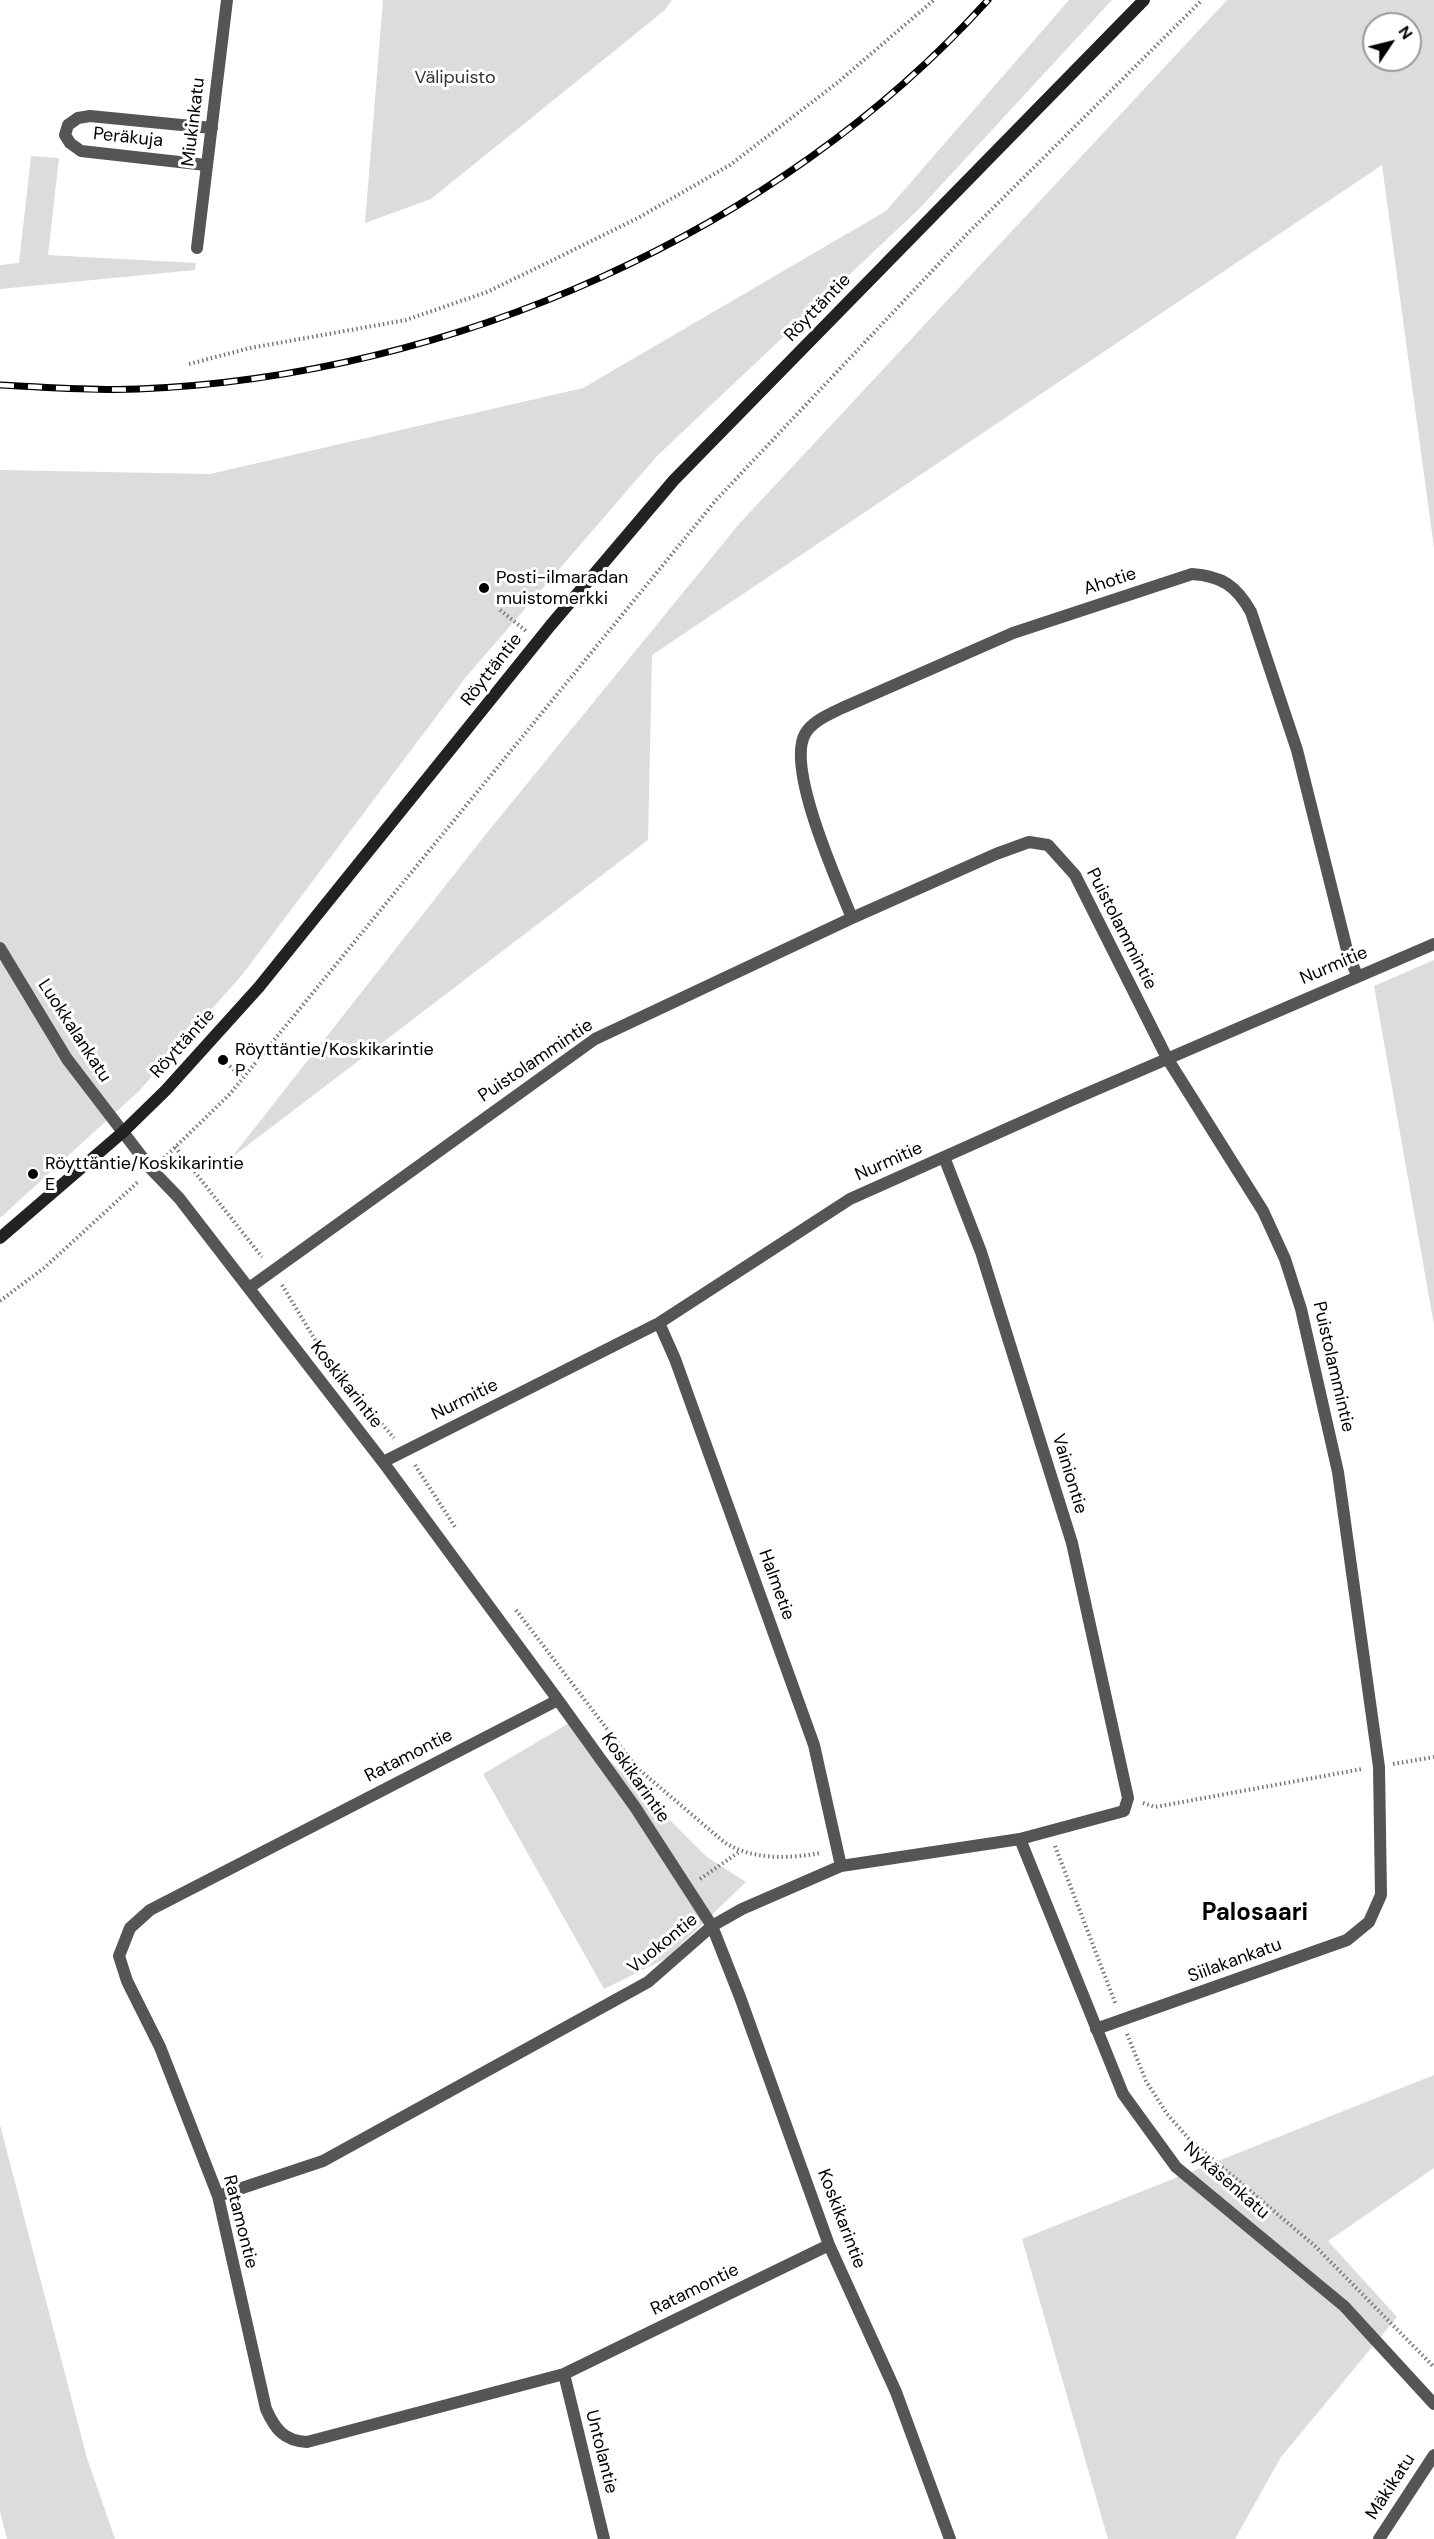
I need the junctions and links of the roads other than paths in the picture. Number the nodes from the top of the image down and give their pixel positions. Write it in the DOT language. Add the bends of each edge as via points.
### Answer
graph roads {
  1 [pos="226,0"];
  2 [pos="1144,0"];
  3 [pos="212,128"];
  4 [pos="206,165"];
  5 [pos="197,248"];
  6 [pos="852,918"];
  7 [pos="1434,944"];
  8 [pos="0,948"];
  9 [pos="1357,975"];
  10 [pos="1167,1058"];
  11 [pos="123,1132"];
  12 [pos="944,1157"];
  13 [pos="0,1238"];
  14 [pos="249,1288"];
  15 [pos="659,1323"];
  16 [pos="383,1462"];
  17 [pos="558,1700"];
  18 [pos="1379,1767"];
  19 [pos="1124,1811"];
  20 [pos="1020,1839"];
  21 [pos="842,1866"];
  22 [pos="712,1926"];
  23 [pos="1096,2029"];
  24 [pos="218,2196"];
  25 [pos="829,2245"];
  26 [pos="564,2374"];
  27 [pos="1434,2404"];
  28 [pos="1434,2455"];
  29 [pos="604,2539"];
  30 [pos="950,2539"];
  31 [pos="1379,2539"];
  1 -- 3 [label="street, Miukinkatu"];
  2 -- 11 [label="street, Röyttäntie" via="674,480 538,640 259,987"];
  3 -- 4 [label="street, Miukinkatu"];
  3 -- 4 [label="street, Peräkuja" via="90,116 68,125 65,135 81,151"];
  4 -- 5 [label="street, Miukinkatu"];
  6 -- 9 [label="street, Ahotie" via="821,841 805,785 799,748 806,731 842,708 1012,633 1192,574 1213,576 1230,584 1251,612 1297,750 1348,954"];
  6 -- 10 [label="street, Puistolammintie" via="996,854 1029,842 1048,845 1075,875"];
  6 -- 14 [label="street, Puistolammintie" via="595,1040"];
  7 -- 9 [label="street, Nurmitie"];
  8 -- 11 [label="street, Luokkalankatu" via="67,1059"];
  9 -- 10 [label="street, Nurmitie"];
  10 -- 12 [label="street, Nurmitie"];
  10 -- 18 [label="street, Puistolammintie" via="1263,1211 1301,1308 1338,1472"];
  11 -- 13 [label="street, Röyttäntie"];
  11 -- 14 [label="street, Koskikarintie"];
  12 -- 15 [label="street, Nurmitie" via="850,1200"];
  12 -- 19 [label="street, Vainiontie" via="981,1252 1071,1543 1128,1798"];
  14 -- 16 [label="street, Koskikarintie"];
  15 -- 16 [label="street, Nurmitie"];
  15 -- 21 [label="street, Halmetie" via="814,1745"];
  16 -- 17 [label="street, Koskikarintie"];
  17 -- 22 [label="street, Koskikarintie" via="635,1807"];
  17 -- 24 [label="street, Ratamontie" via="182,1892 150,1910 130,1928 119,1956 127,1981 160,2047"];
  18 -- 23 [label="street, Siilakankatu" via="1381,1895 1369,1922 1347,1940"];
  19 -- 20 [label="street, Vuokontie"];
  20 -- 21 [label="street, Vuokontie"];
  20 -- 23 [label="street, Nykäsenkatu"];
  21 -- 22 [label="street, Vuokontie"];
  22 -- 24 [label="street, Vuokontie" via="648,1982 323,2161"];
  22 -- 25 [label="street, Koskikarintie"];
  23 -- 27 [label="street, Nykäsenkatu" via="1123,2094 1176,2167 1344,2306"];
  24 -- 26 [label="street, Ratamontie" via="266,2409 281,2435 295,2442 307,2442"];
  25 -- 26 [label="street, Ratamontie"];
  25 -- 30 [label="street, Koskikarintie" via="896,2392"];
  26 -- 29 [label="street, Untolantie"];
  28 -- 31 [label="street, Mäkikatu"];
}
